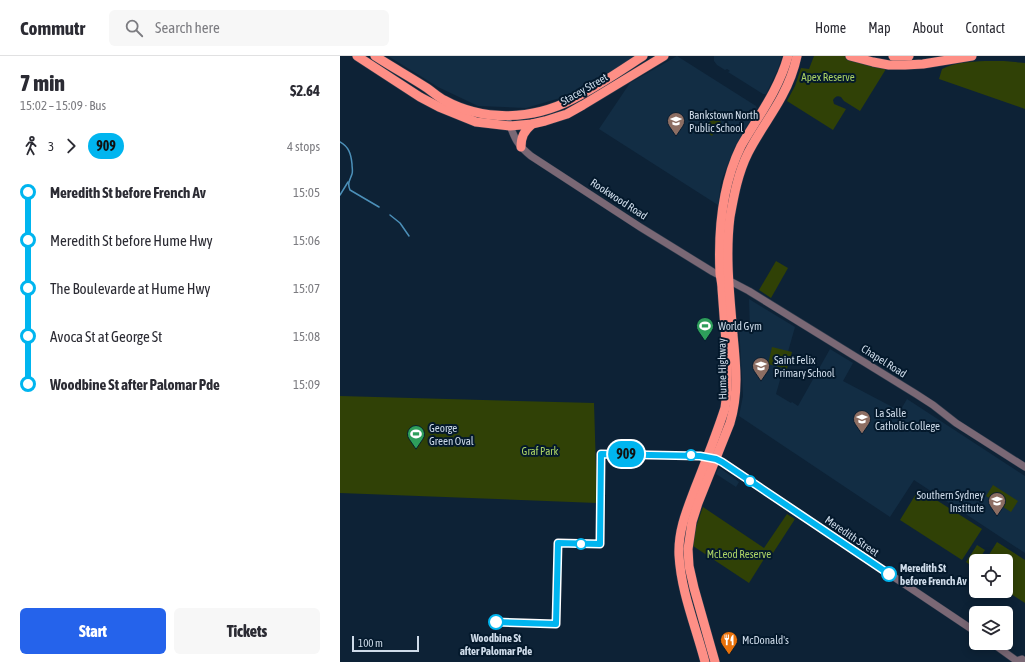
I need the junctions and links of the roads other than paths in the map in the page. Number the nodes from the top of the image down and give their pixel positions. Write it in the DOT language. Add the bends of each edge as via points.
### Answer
graph roads {
  1 [pos="356,56"];
  2 [pos="375,56"];
  3 [pos="642,56"];
  4 [pos="664,56"];
  5 [pos="788,56"];
  6 [pos="797,56"];
  7 [pos="850,56"];
  8 [pos="893,56"];
  9 [pos="909,56"];
  10 [pos="972,56"];
  11 [pos="502,116"];
  12 [pos="532,124"];
  13 [pos="510,126"];
  14 [pos="521,147"];
  15 [pos="724,278"];
  16 [pos="729,410"];
  17 [pos="716,459"];
  18 [pos="1025,467"];
  19 [pos="969,627"];
  20 [pos="1002,650"];
  21 [pos="705,662"];
  22 [pos="715,662"];
  23 [pos="1020,662"];
  1 -- 13 [label="highway" via="439,107 476,122"];
  2 -- 11 [label="highway" via="444,100 479,113"];
  3 -- 11 [label="highway, Stacey Street" via="563,104 521,115"];
  4 -- 12 [label="highway, Stacey Street" via="573,110 559,117"];
  5 -- 15 [label="highway, Hume Highway" via="778,84 741,146 731,171 724,198 720,235"];
  6 -- 15 [label="highway, Hume Highway" via="788,86 750,147 740,171 734,196"];
  7 -- 10 [label="highway" via="889,65 905,65"];
  8 -- 9 [label="highway"];
  11 -- 13 [label="main road, Rookwood Road"];
  12 -- 13 [label="highway, Stacey Street"];
  12 -- 14 [label="highway" via="524,133"];
  13 -- 14 [label="main road, Rookwood Road"];
  14 -- 15 [label="main road, Rookwood Road" via="535,159 662,241"];
  15 -- 16 [label="highway, Hume Highway" via="736,368 736,397"];
  15 -- 18 [label="main road, Chapel Road" via="916,394"];
  16 -- 17 [label="highway, Hume Highway" via="730,423"];
  16 -- 21 [label="highway, Hume Highway" via="686,513 680,536 680,564 684,588"];
  17 -- 19 [label="main road, Meredith Street"];
  17 -- 22 [label="highway, Hume Highway" via="692,522 688,549 694,588"];
  20 -- 23 [label="main road"];
}
